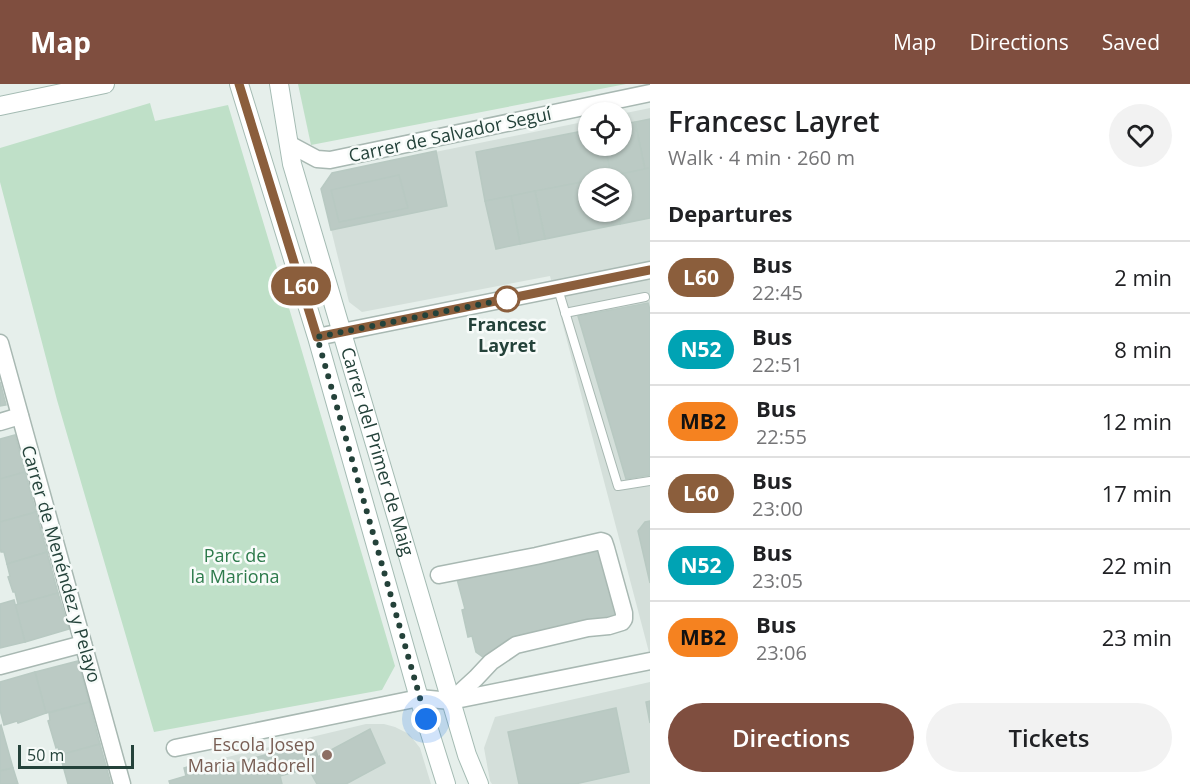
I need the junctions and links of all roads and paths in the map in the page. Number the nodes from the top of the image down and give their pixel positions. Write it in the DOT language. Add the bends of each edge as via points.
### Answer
graph roads {
  1 [pos="105,84"];
  2 [pos="239,84"];
  3 [pos="279,84"];
  4 [pos="650,93"];
  5 [pos="0,106"];
  6 [pos="289,144"];
  7 [pos="650,270"];
  8 [pos="558,289"];
  9 [pos="645,297"];
  10 [pos="566,313"];
  11 [pos="341,332"];
  12 [pos="317,337"];
  13 [pos="0,343"];
  14 [pos="20,416"];
  15 [pos="0,422"];
  16 [pos="650,481"];
  17 [pos="439,575"];
  18 [pos="83,644"];
  19 [pos="650,661"];
  20 [pos="0,666"];
  21 [pos="419,698"];
  22 [pos="452,701"];
  23 [pos="175,748"];
  24 [pos="478,783"];
  25 [pos="122,784"];
  26 [pos="446,784"];
  1 -- 5 [label="street"];
  2 -- 12 [label="street, Carrer del Primer de Maig"];
  3 -- 6 [label="street, Carrer del Primer de Maig"];
  4 -- 6 [label="street, Carrer de Salvador Seguí" via="330,160 317,159"];
  6 -- 11 [label="street, Carrer del Primer de Maig"];
  7 -- 8 [label="street"];
  8 -- 10 [label="lane"];
  8 -- 11 [label="street"];
  9 -- 10 [label="lane"];
  10 -- 16 [label="lane" via="618,486"];
  11 -- 12 [label="street"];
  11 -- 22 [label="street, Carrer del Primer de Maig"];
  12 -- 21 [label="street, Carrer del Primer de Maig"];
  13 -- 14 [label="street, Carrer de Menéndez y Pelayo"];
  14 -- 15 [label="street"];
  14 -- 18 [label="street, Carrer de Menéndez y Pelayo"];
  17 -- 22 [label="street" via="601,541 624,613 622,622 609,626 516,645 491,662"];
  18 -- 20 [label="street"];
  18 -- 25 [label="street, Carrer de Menéndez y Pelayo"];
  19 -- 22 [label="street"];
  21 -- 22 [label="street"];
  21 -- 23 [label="street"];
  21 -- 26 [label="street, Carrer del Primer de Maig"];
  22 -- 24 [label="street, Carrer del Primer de Maig"];
}
